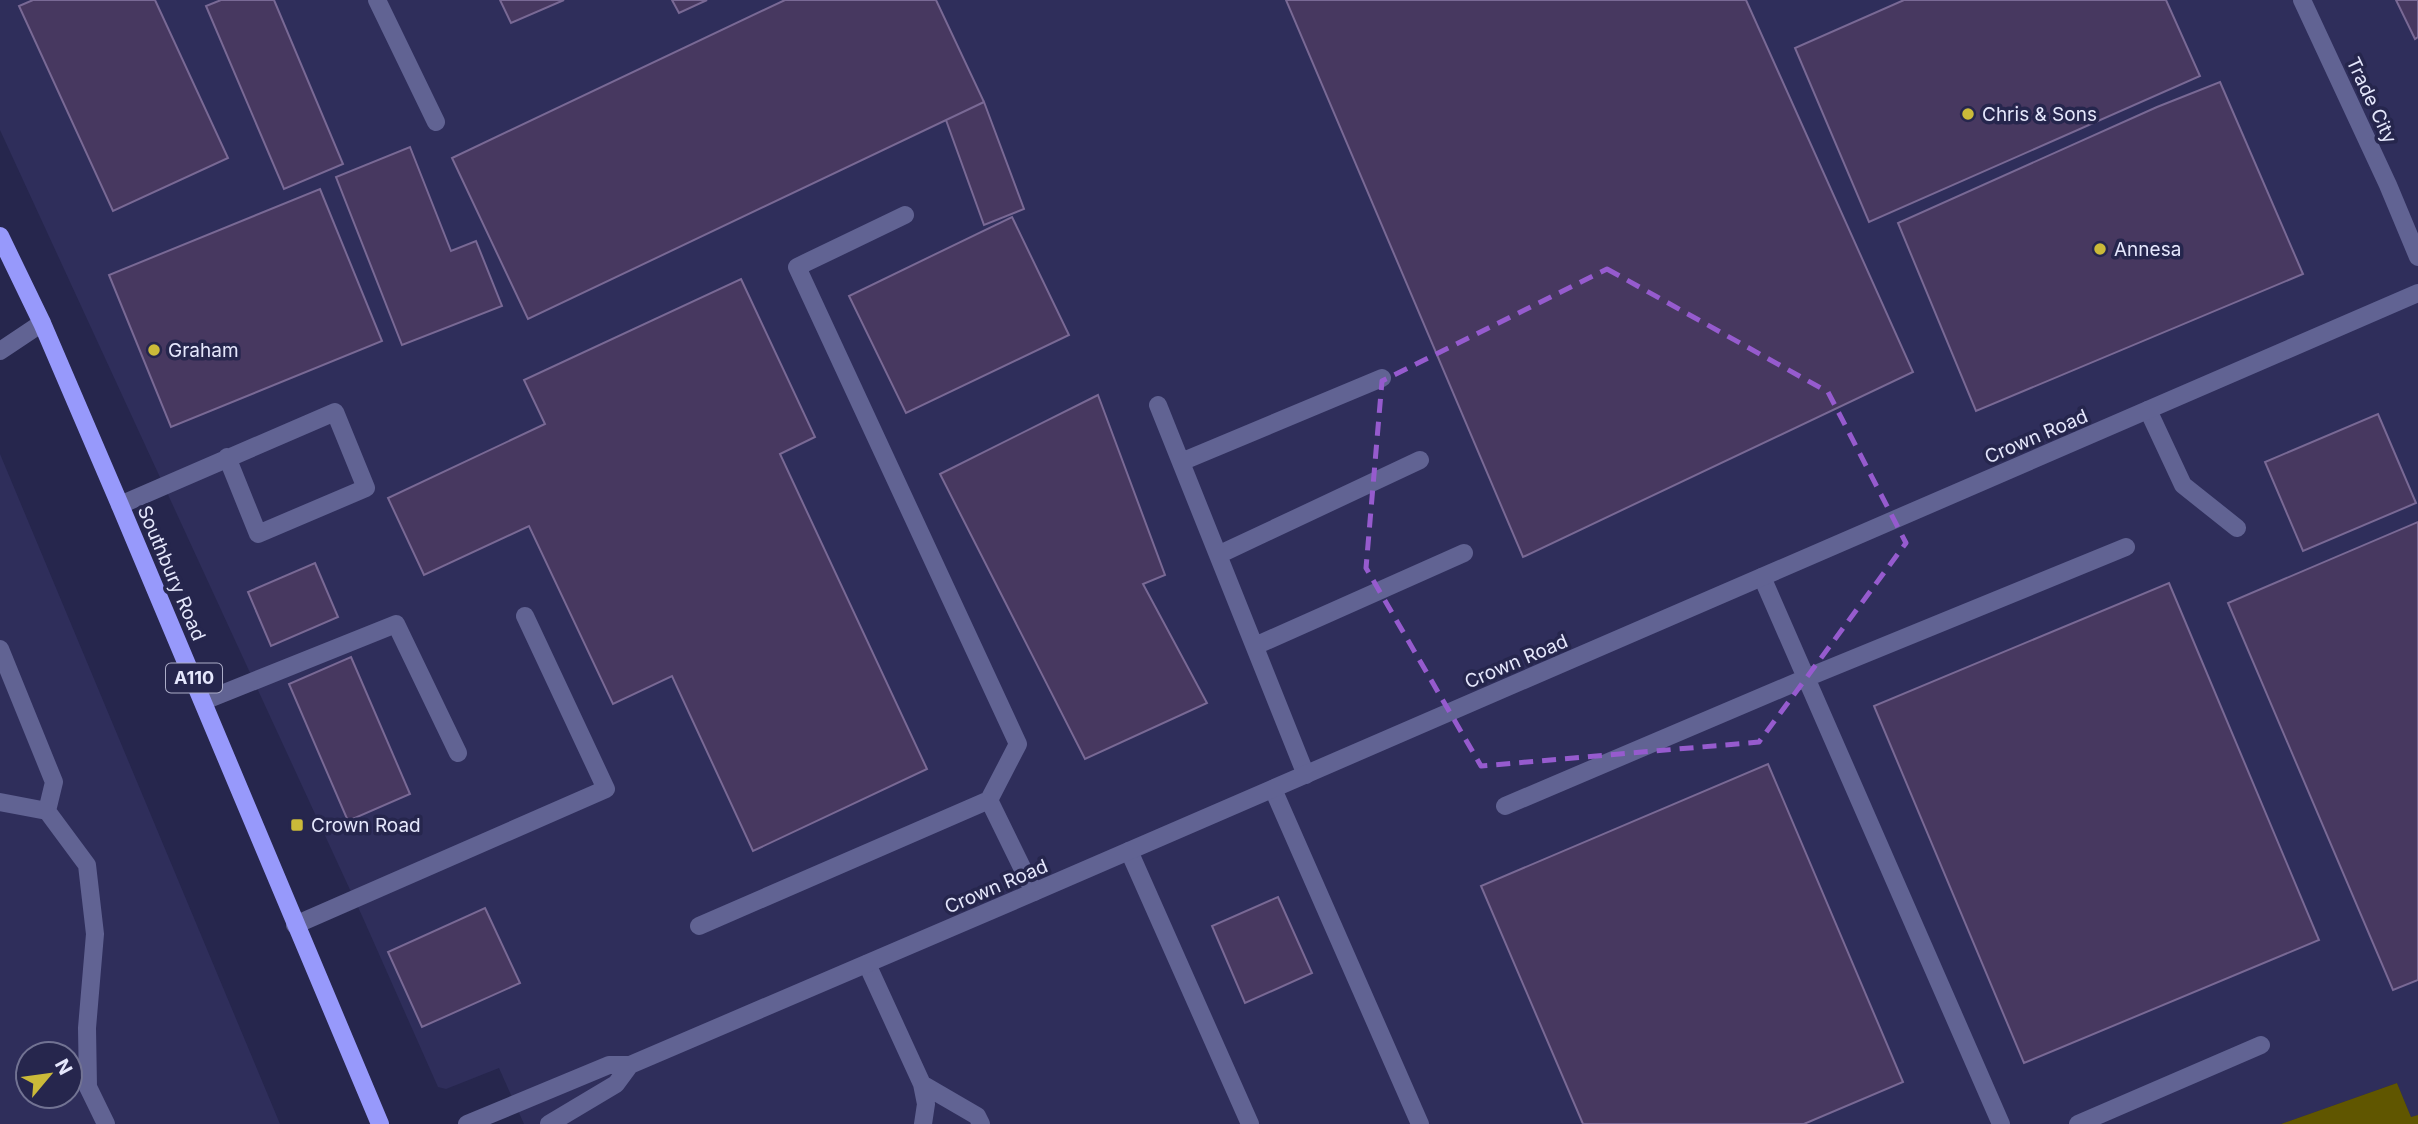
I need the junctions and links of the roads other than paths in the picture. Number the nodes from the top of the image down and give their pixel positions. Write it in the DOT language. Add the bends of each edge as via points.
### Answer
graph roads {
  1 [pos="377,0"];
  2 [pos="2302,0"];
  3 [pos="436,122"];
  4 [pos="905,215"];
  5 [pos="0,236"];
  6 [pos="2418,257"];
  7 [pos="2418,293"];
  8 [pos="42,323"];
  9 [pos="0,351"];
  10 [pos="1382,378"];
  11 [pos="1158,405"];
  12 [pos="2148,410"];
  13 [pos="227,457"];
  14 [pos="1420,460"];
  15 [pos="1181,462"];
  16 [pos="120,505"];
  17 [pos="2237,528"];
  18 [pos="2126,547"];
  19 [pos="1464,553"];
  20 [pos="1218,555"];
  21 [pos="1762,577"];
  22 [pos="525,615"];
  23 [pos="1255,646"];
  24 [pos="0,649"];
  25 [pos="1806,678"];
  26 [pos="204,701"];
  27 [pos="458,753"];
  28 [pos="1306,775"];
  29 [pos="1273,789"];
  30 [pos="989,800"];
  31 [pos="0,802"];
  32 [pos="1505,806"];
  33 [pos="47,811"];
  34 [pos="1129,851"];
  35 [pos="1034,892"];
  36 [pos="295,925"];
  37 [pos="699,926"];
  38 [pos="867,964"];
  39 [pos="2262,1045"];
  40 [pos="630,1065"];
  41 [pos="922,1084"];
  42 [pos="106,1124"];
  43 [pos="380,1124"];
  44 [pos="467,1124"];
  45 [pos="550,1124"];
  46 [pos="923,1124"];
  47 [pos="981,1124"];
  48 [pos="1250,1124"];
  49 [pos="1420,1124"];
  50 [pos="2001,1124"];
  51 [pos="2078,1124"];
  1 -- 3 [label="street"];
  2 -- 6 [label="street, Trade City"];
  4 -- 30 [label="street" via="797,267 1018,744"];
  5 -- 8 [label="main road, Southbury Road / A110"];
  7 -- 12 [label="street, Crown Road"];
  8 -- 9 [label="street"];
  8 -- 16 [label="main road, Southbury Road / A110"];
  10 -- 15 [label="street"];
  11 -- 15 [label="street"];
  12 -- 17 [label="street" via="2183,485"];
  12 -- 21 [label="street, Crown Road"];
  13 -- 13 [label="street" via="335,412 366,488 258,534"];
  13 -- 16 [label="street"];
  14 -- 20 [label="street"];
  15 -- 20 [label="street"];
  16 -- 26 [label="main road, Southbury Road / A110"];
  18 -- 25 [label="street"];
  19 -- 23 [label="street"];
  20 -- 23 [label="street"];
  21 -- 25 [label="street"];
  21 -- 28 [label="street, Crown Road"];
  22 -- 36 [label="street" via="606,789"];
  23 -- 28 [label="street"];
  24 -- 33 [label="street" via="54,782"];
  25 -- 32 [label="street"];
  25 -- 50 [label="street"];
  26 -- 27 [label="street" via="396,624"];
  26 -- 36 [label="main road, Southbury Road / A110"];
  28 -- 29 [label="street, Crown Road"];
  29 -- 34 [label="street, Crown Road"];
  29 -- 49 [label="street"];
  30 -- 35 [label="street"];
  30 -- 37 [label="street"];
  31 -- 33 [label="street"];
  33 -- 42 [label="street" via="87,864 95,934 87,1028 88,1087"];
  34 -- 35 [label="street, Crown Road"];
  34 -- 48 [label="street"];
  35 -- 38 [label="street, Crown Road"];
  36 -- 43 [label="main road, Southbury Road / A110"];
  38 -- 40 [label="street, Crown Road"];
  38 -- 41 [label="street"];
  39 -- 51 [label="street"];
  40 -- 44 [label="street, Crown Road" via="608,1065"];
  40 -- 45 [label="street, Crown Road" via="616,1084"];
  41 -- 46 [label="street"];
  41 -- 47 [label="street" via="977,1116"];
}
